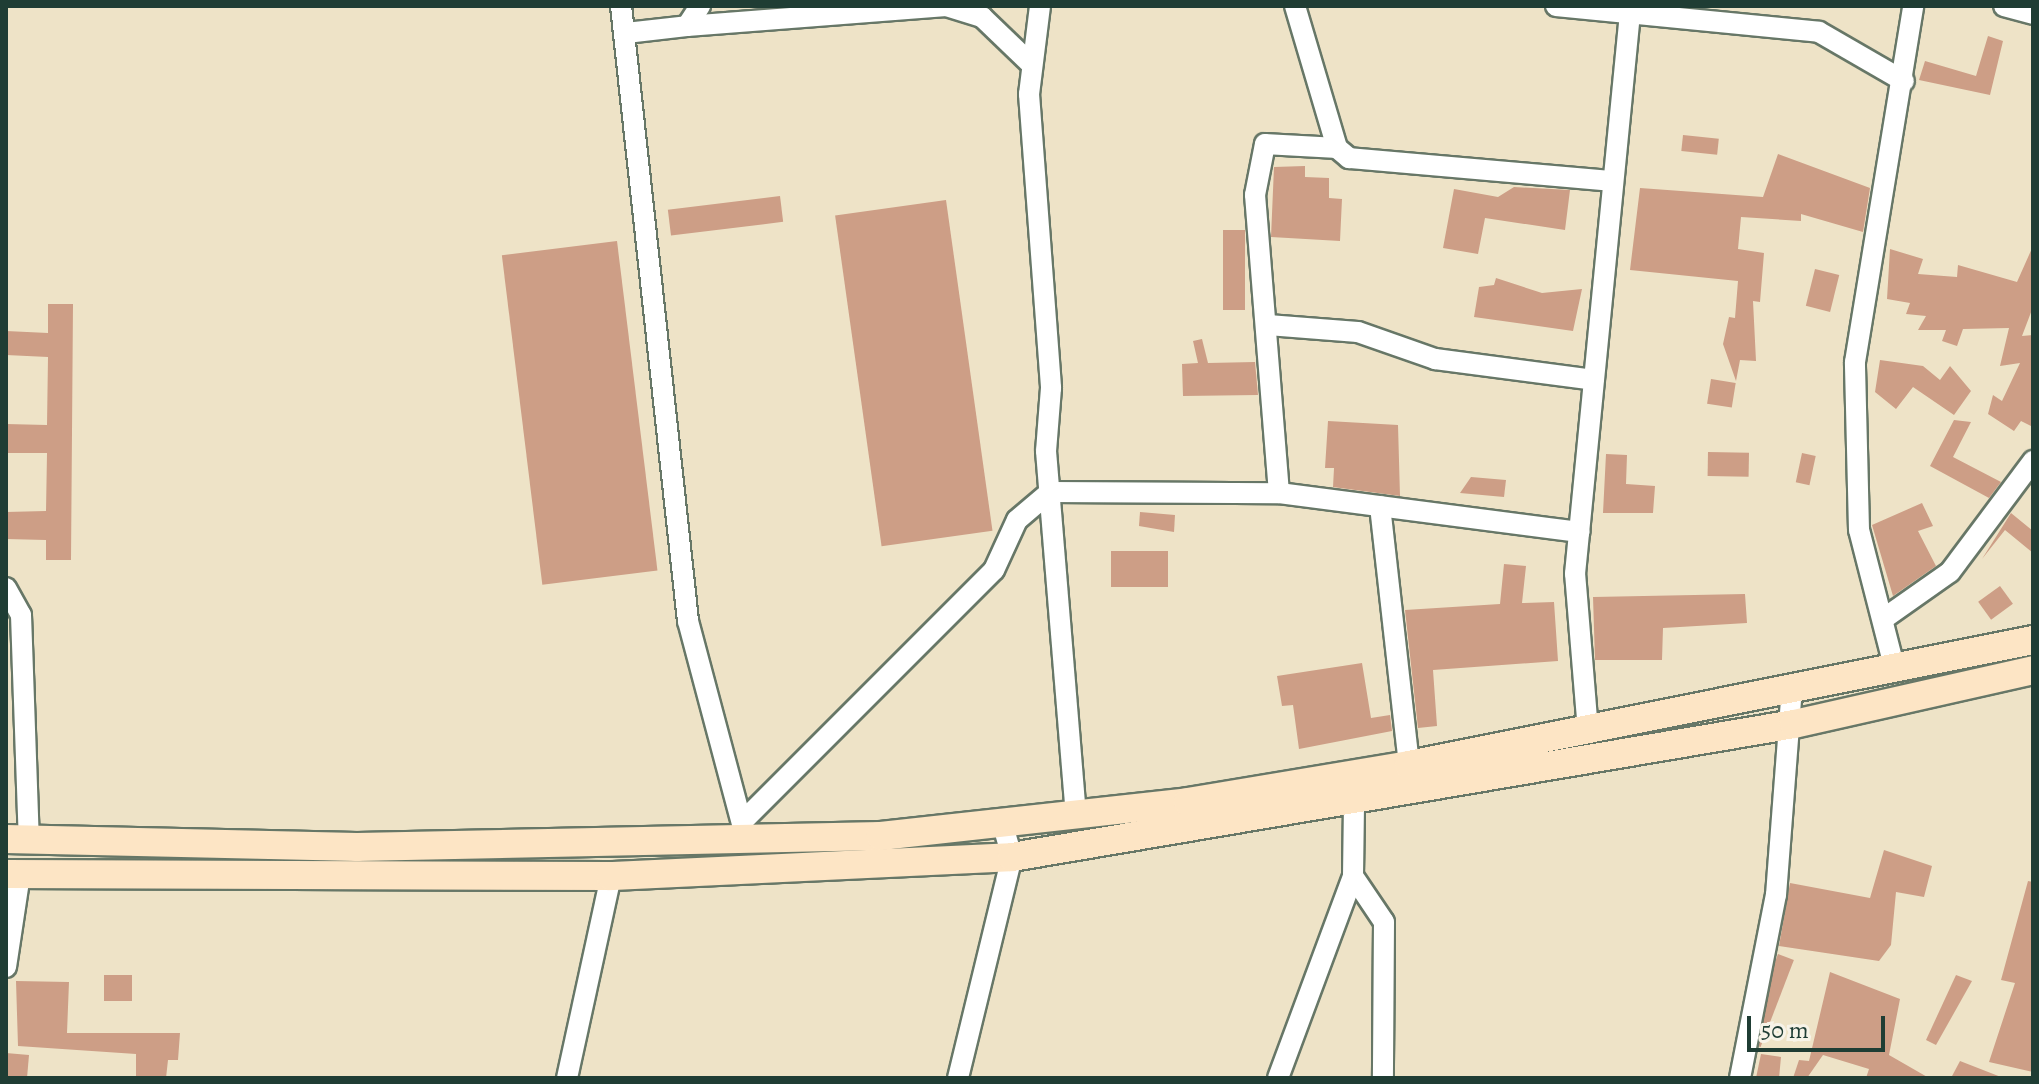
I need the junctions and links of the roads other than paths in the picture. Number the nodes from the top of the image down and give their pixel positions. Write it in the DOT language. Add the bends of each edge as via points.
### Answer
graph roads {
  1 [pos="621,6"];
  2 [pos="700,6"];
  3 [pos="1040,6"];
  4 [pos="1295,6"];
  5 [pos="1556,6"];
  6 [pos="1913,6"];
  7 [pos="2004,6"];
  8 [pos="1630,13"];
  9 [pos="2033,14"];
  10 [pos="687,26"];
  11 [pos="626,33"];
  12 [pos="1032,65"];
  13 [pos="1904,81"];
  14 [pos="1337,148"];
  15 [pos="1612,181"];
  16 [pos="1268,325"];
  17 [pos="1594,380"];
  18 [pos="2033,461"];
  19 [pos="1050,492"];
  20 [pos="1279,493"];
  21 [pos="1380,506"];
  22 [pos="1579,532"];
  23 [pos="6,588"];
  24 [pos="1886,617"];
  25 [pos="2033,640"];
  26 [pos="1894,666"];
  27 [pos="2033,670"];
  28 [pos="1792,686"];
  29 [pos="1794,724"];
  30 [pos="1588,731"];
  31 [pos="1409,765"];
  32 [pos="1354,802"];
  33 [pos="1076,813"];
  34 [pos="1002,821"];
  35 [pos="744,831"];
  36 [pos="18,839"];
  37 [pos="1012,857"];
  38 [pos="13,874"];
  39 [pos="611,876"];
  40 [pos="1353,876"];
  41 [pos="6,967"];
  42 [pos="567,1078"];
  43 [pos="958,1078"];
  44 [pos="1278,1078"];
  45 [pos="1383,1078"];
  46 [pos="1740,1078"];
  1 -- 11 [label="street"];
  2 -- 10 [label="street"];
  3 -- 12 [label="street"];
  4 -- 14 [label="street"];
  5 -- 8 [label="street"];
  6 -- 13 [label="street"];
  7 -- 9 [label="street"];
  8 -- 13 [label="street" via="1819,32"];
  8 -- 15 [label="street"];
  10 -- 11 [label="street"];
  10 -- 12 [label="street" via="946,6 982,17"];
  11 -- 35 [label="street" via="688,621"];
  12 -- 19 [label="street"];
  13 -- 24 [label="street" via="1855,362 1859,530"];
  14 -- 15 [label="street" via="1363,163"];
  14 -- 16 [label="street" via="1265,144 1255,195"];
  15 -- 17 [label="street"];
  16 -- 17 [label="street" via="1358,332 1435,359"];
  16 -- 20 [label="street"];
  17 -- 22 [label="street"];
  18 -- 24 [label="street" via="1950,572"];
  19 -- 20 [label="street"];
  19 -- 33 [label="street"];
  19 -- 35 [label="street" via="1017,520 994,570"];
  20 -- 21 [label="street"];
  21 -- 22 [label="street"];
  21 -- 31 [label="street"];
  22 -- 30 [label="street" via="1575,600"];
  23 -- 36 [label="street" via="21,615"];
  24 -- 26 [label="street"];
  25 -- 26 [label="main road"];
  26 -- 28 [label="main road"];
  27 -- 29 [label="main road"];
  28 -- 29 [label="street"];
  28 -- 30 [label="main road"];
  29 -- 32 [label="main road"];
  29 -- 46 [label="street" via="1776,895"];
  30 -- 31 [label="main road"];
  31 -- 33 [label="main road"];
  32 -- 37 [label="main road"];
  32 -- 40 [label="street"];
  33 -- 34 [label="main road"];
  34 -- 35 [label="main road"];
  34 -- 37 [label="street"];
  35 -- 36 [label="main road" via="357,847"];
  37 -- 39 [label="main road"];
  37 -- 43 [label="street"];
  38 -- 39 [label="main road"];
  38 -- 41 [label="street"];
  39 -- 42 [label="street"];
  40 -- 44 [label="street"];
  40 -- 45 [label="street" via="1384,922"];
}
